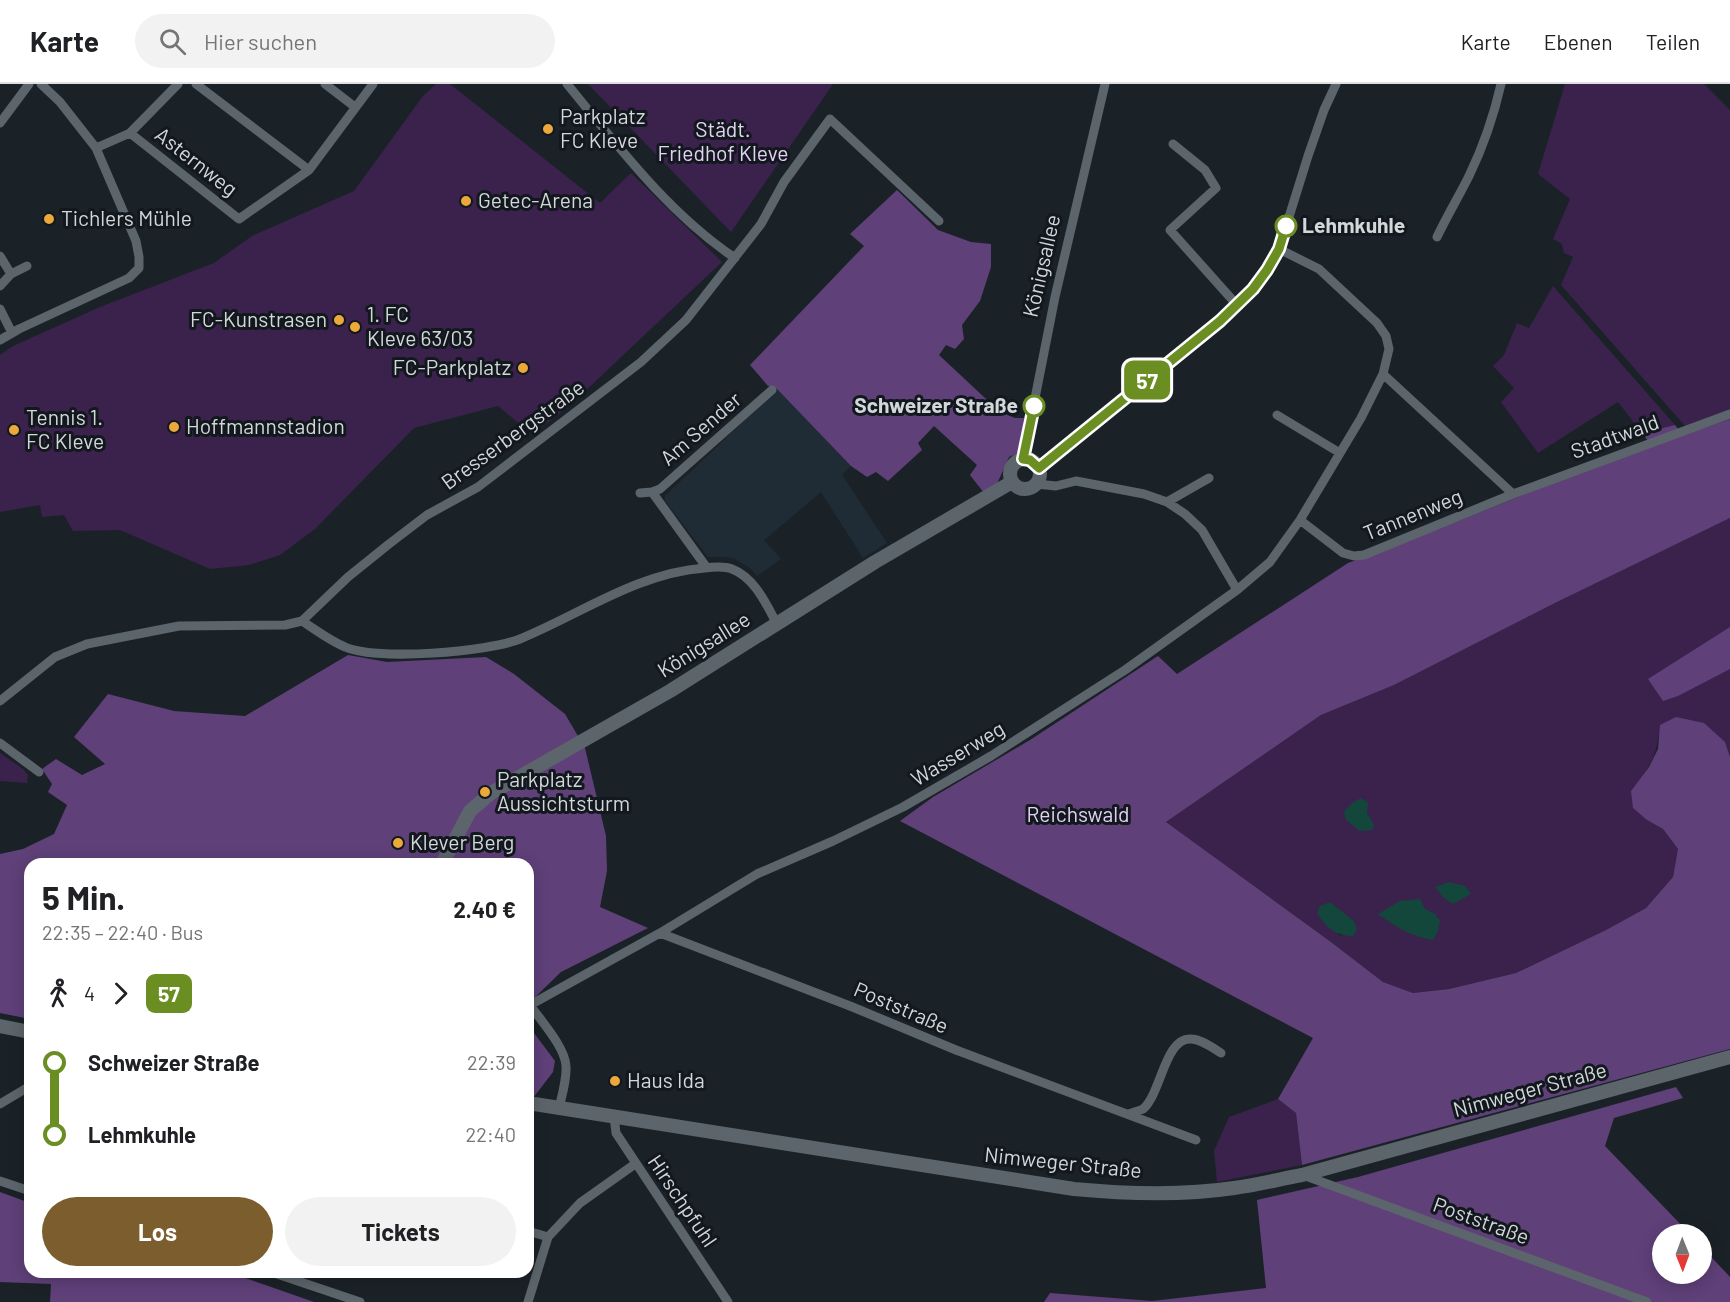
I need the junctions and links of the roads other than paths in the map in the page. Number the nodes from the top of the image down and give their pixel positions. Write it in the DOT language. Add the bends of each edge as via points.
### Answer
graph roads {
  1 [pos="29,84"];
  2 [pos="41,84"];
  3 [pos="178,84"];
  4 [pos="196,84"];
  5 [pos="325,84"];
  6 [pos="373,84"];
  7 [pos="567,84"];
  8 [pos="1106,84"];
  9 [pos="1336,84"];
  10 [pos="1501,84"];
  11 [pos="355,107"];
  12 [pos="0,123"];
  13 [pos="130,133"];
  14 [pos="1173,144"];
  15 [pos="96,148"];
  16 [pos="309,170"];
  17 [pos="939,221"];
  18 [pos="1437,237"];
  19 [pos="1279,249"];
  20 [pos="0,256"];
  21 [pos="735,258"];
  22 [pos="27,266"];
  23 [pos="11,274"];
  24 [pos="0,286"];
  25 [pos="1237,305"];
  26 [pos="0,309"];
  27 [pos="12,333"];
  28 [pos="0,340"];
  29 [pos="1383,374"];
  30 [pos="772,390"];
  31 [pos="1730,414"];
  32 [pos="1277,415"];
  33 [pos="1340,453"];
  34 [pos="1023,459"];
  35 [pos="1039,468"];
  36 [pos="1209,478"];
  37 [pos="1012,482"];
  38 [pos="1036,484"];
  39 [pos="652,492"];
  40 [pos="640,493"];
  41 [pos="1513,494"];
  42 [pos="1167,502"];
  43 [pos="1300,520"];
  44 [pos="707,568"];
  45 [pos="1237,590"];
  46 [pos="302,621"];
  47 [pos="777,624"];
  48 [pos="0,702"];
  49 [pos="0,743"];
  50 [pos="39,772"];
  51 [pos="445,858"];
  52 [pos="660,933"];
  53 [pos="534,1003"];
  54 [pos="534,1011"];
  55 [pos="0,1026"];
  56 [pos="24,1031"];
  57 [pos="1221,1053"];
  58 [pos="1730,1057"];
  59 [pos="24,1090"];
  60 [pos="0,1104"];
  61 [pos="534,1104"];
  62 [pos="559,1108"];
  63 [pos="1129,1114"];
  64 [pos="614,1116"];
  65 [pos="1196,1140"];
  66 [pos="635,1164"];
  67 [pos="1302,1175"];
  68 [pos="0,1181"];
  69 [pos="24,1189"];
  70 [pos="534,1232"];
  71 [pos="548,1238"];
  72 [pos="297,1278"];
  73 [pos="360,1302"];
  74 [pos="528,1302"];
  75 [pos="728,1302"];
  76 [pos="1647,1302"];
  1 -- 12 [label="street"];
  2 -- 15 [label="street"];
  3 -- 13 [label="street"];
  4 -- 16 [label="street"];
  5 -- 11 [label="street"];
  6 -- 11 [label="street"];
  7 -- 21 [label="street" via="671,205"];
  8 -- 34 [label="street, Königsallee" via="1055,297"];
  9 -- 19 [label="street" via="1311,146"];
  10 -- 18 [label="street" via="1469,176"];
  11 -- 16 [label="street"];
  13 -- 15 [label="street"];
  13 -- 16 [label="street, Asternweg" via="239,219"];
  14 -- 25 [label="street" via="1205,170 1216,188 1170,230"];
  15 -- 27 [label="street" via="136,241 139,268 129,278"];
  17 -- 21 [label="street, Bresserbergstraße" via="830,119"];
  19 -- 25 [label="street" via="1253,289"];
  19 -- 29 [label="street" via="1319,269 1377,323 1389,349"];
  20 -- 23 [label="street"];
  21 -- 46 [label="street, Bresserbergstraße" via="686,320 641,362 478,487 427,515 389,544"];
  22 -- 23 [label="street"];
  23 -- 24 [label="street"];
  25 -- 35 [label="street"];
  26 -- 27 [label="street"];
  27 -- 28 [label="street"];
  29 -- 33 [label="street, Wasserweg"];
  29 -- 41 [label="street"];
  30 -- 39 [label="street, Am Sender"];
  31 -- 41 [label="street, Stadtwald"];
  32 -- 33 [label="street"];
  33 -- 43 [label="street, Wasserweg"];
  34 -- 35 [label="main road"];
  34 -- 37 [label="main road, Königsallee" via="1012,465"];
  35 -- 38 [label="main road"];
  36 -- 42 [label="street"];
  37 -- 38 [label="main road" via="1026,490"];
  37 -- 47 [label="main road, Königsallee"];
  38 -- 42 [label="street" via="1056,486 1076,481"];
  39 -- 40 [label="street, Am Sender"];
  39 -- 44 [label="street, Am Sender"];
  41 -- 43 [label="street, Tannenweg" via="1364,555 1343,553"];
  42 -- 45 [label="street" via="1202,530"];
  43 -- 45 [label="street, Wasserweg" via="1270,562"];
  44 -- 46 [label="street" via="652,577 517,640 484,648 393,656 370,653 345,648"];
  44 -- 47 [label="street" via="731,569 743,576 756,588"];
  45 -- 52 [label="street, Wasserweg" via="1125,670 991,756 903,807 757,874"];
  46 -- 48 [label="street" via="285,625 179,626 87,644 55,657"];
  47 -- 51 [label="main road, Königsallee" via="660,697 491,793 470,811"];
  49 -- 50 [label="street"];
  52 -- 53 [label="street, Wasserweg"];
  52 -- 63 [label="street, Poststraße" via="978,1059"];
  54 -- 62 [label="street, Wasserweg" via="564,1058"];
  55 -- 56 [label="main road"];
  57 -- 63 [label="street" via="1193,1038 1184,1039 1172,1049 1156,1091 1142,1109"];
  58 -- 67 [label="main road, Nimweger Straße"];
  59 -- 60 [label="street"];
  61 -- 62 [label="main road, Nimweger Straße"];
  62 -- 64 [label="main road, Nimweger Straße"];
  63 -- 65 [label="street, Poststraße"];
  64 -- 66 [label="street, Hirschpfuhl" via="616,1133"];
  64 -- 67 [label="main road, Nimweger Straße" via="1123,1194 1211,1191"];
  66 -- 71 [label="street" via="580,1203"];
  66 -- 75 [label="street, Hirschpfuhl"];
  67 -- 76 [label="street, Poststraße"];
  68 -- 69 [label="street"];
  70 -- 71 [label="street"];
  71 -- 74 [label="street"];
  72 -- 73 [label="street"];
}
